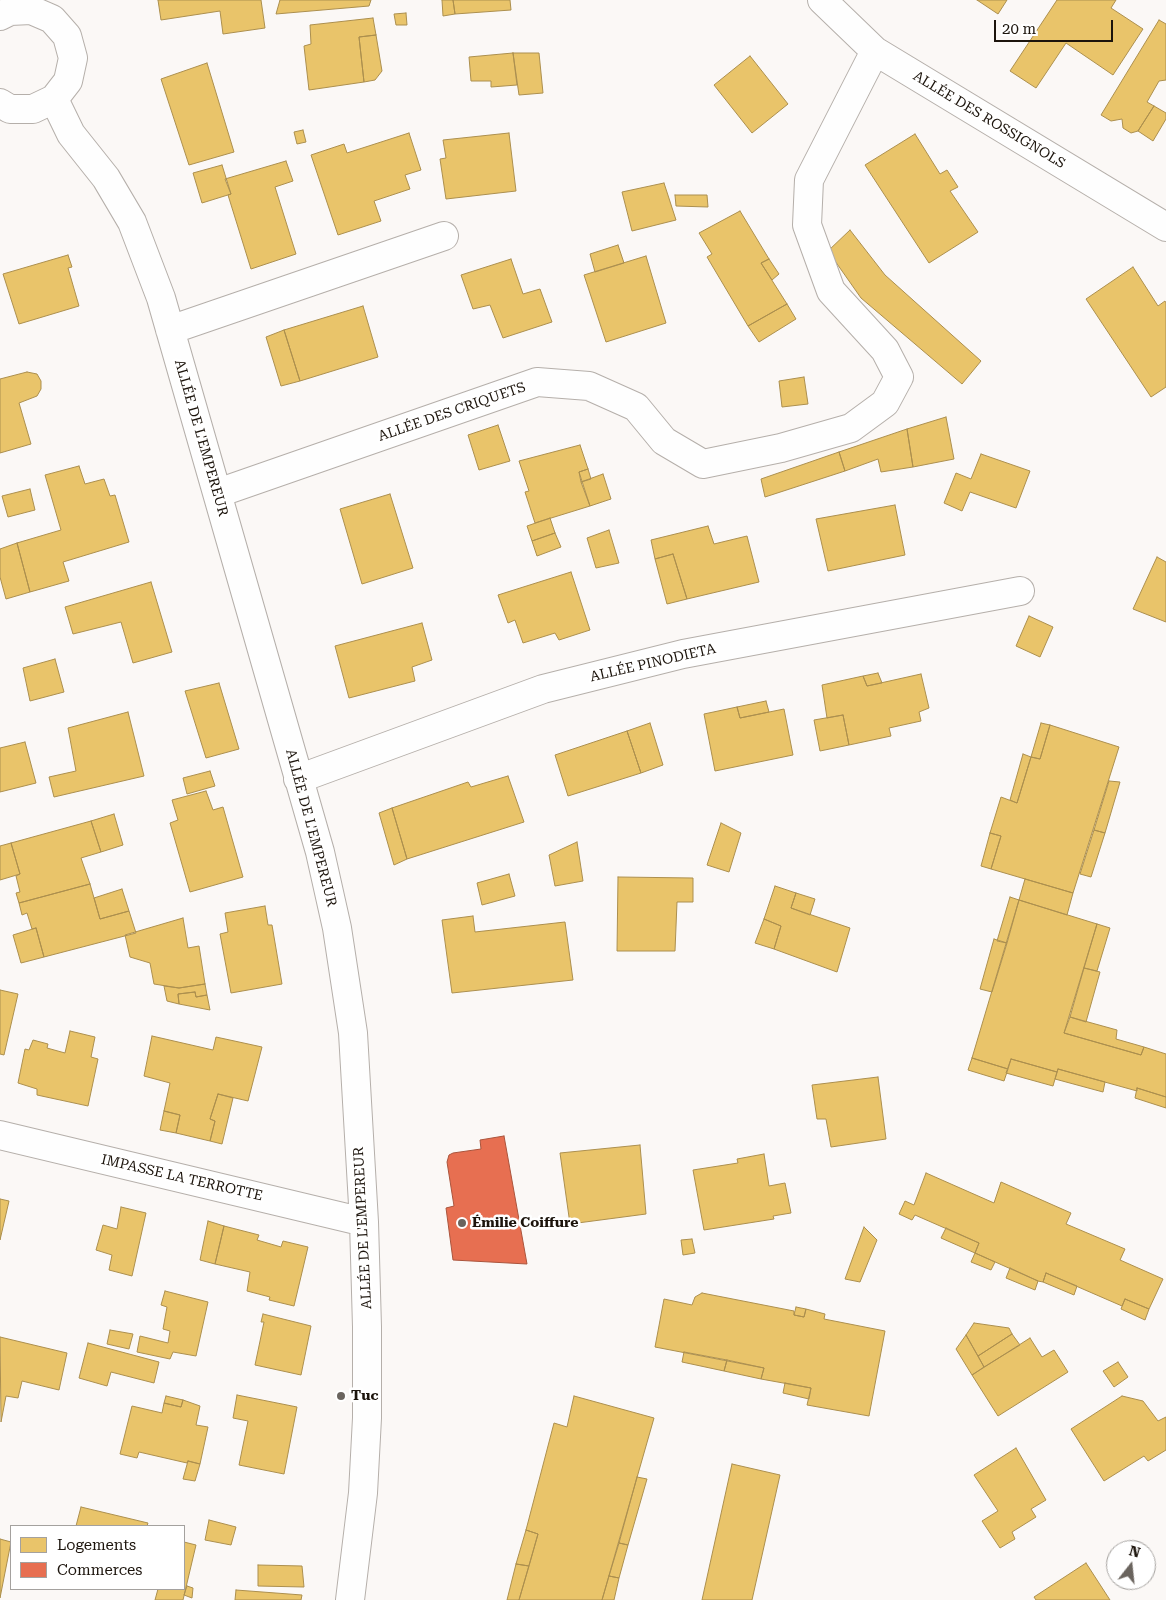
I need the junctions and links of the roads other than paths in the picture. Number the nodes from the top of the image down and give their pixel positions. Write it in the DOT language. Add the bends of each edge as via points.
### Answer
graph roads {
  1 [pos="822,0"];
  2 [pos="32,5"];
  3 [pos="0,16"];
  4 [pos="874,51"];
  5 [pos="54,99"];
  6 [pos="0,103"];
  7 [pos="1166,227"];
  8 [pos="444,236"];
  9 [pos="170,330"];
  10 [pos="218,493"];
  11 [pos="1020,591"];
  12 [pos="298,779"];
  13 [pos="0,1135"];
  14 [pos="364,1222"];
  15 [pos="350,1600"];
  1 -- 4 [label="street, ALLÉE DES ROSSIGNOLS"];
  2 -- 3 [label="street"];
  2 -- 5 [label="street" via="52,19 67,36 73,58 68,81"];
  4 -- 7 [label="street, ALLÉE DES ROSSIGNOLS"];
  4 -- 10 [label="street, ALLÉE DES CRIQUETS" via="809,180 807,226 831,291 885,350 899,377 885,403 851,428 781,448 703,464 664,441 636,407 589,386 537,382"];
  5 -- 6 [label="street" via="33,109 10,109"];
  5 -- 9 [label="street, ALLÉE DE L'EMPEREUR" via="71,134 106,178 132,222"];
  8 -- 9 [label="street"];
  9 -- 10 [label="street, ALLÉE DE L'EMPEREUR"];
  10 -- 12 [label="street, ALLÉE DE L'EMPEREUR"];
  11 -- 12 [label="street, ALLÉE PINODIETA" via="683,654 543,689"];
  12 -- 14 [label="street, ALLÉE DE L'EMPEREUR" via="320,852 337,928 352,1034"];
  13 -- 14 [label="street, IMPASSE LA TERROTTE"];
  14 -- 15 [label="street, ALLÉE DE L'EMPEREUR" via="367,1418 362,1502"];
}
